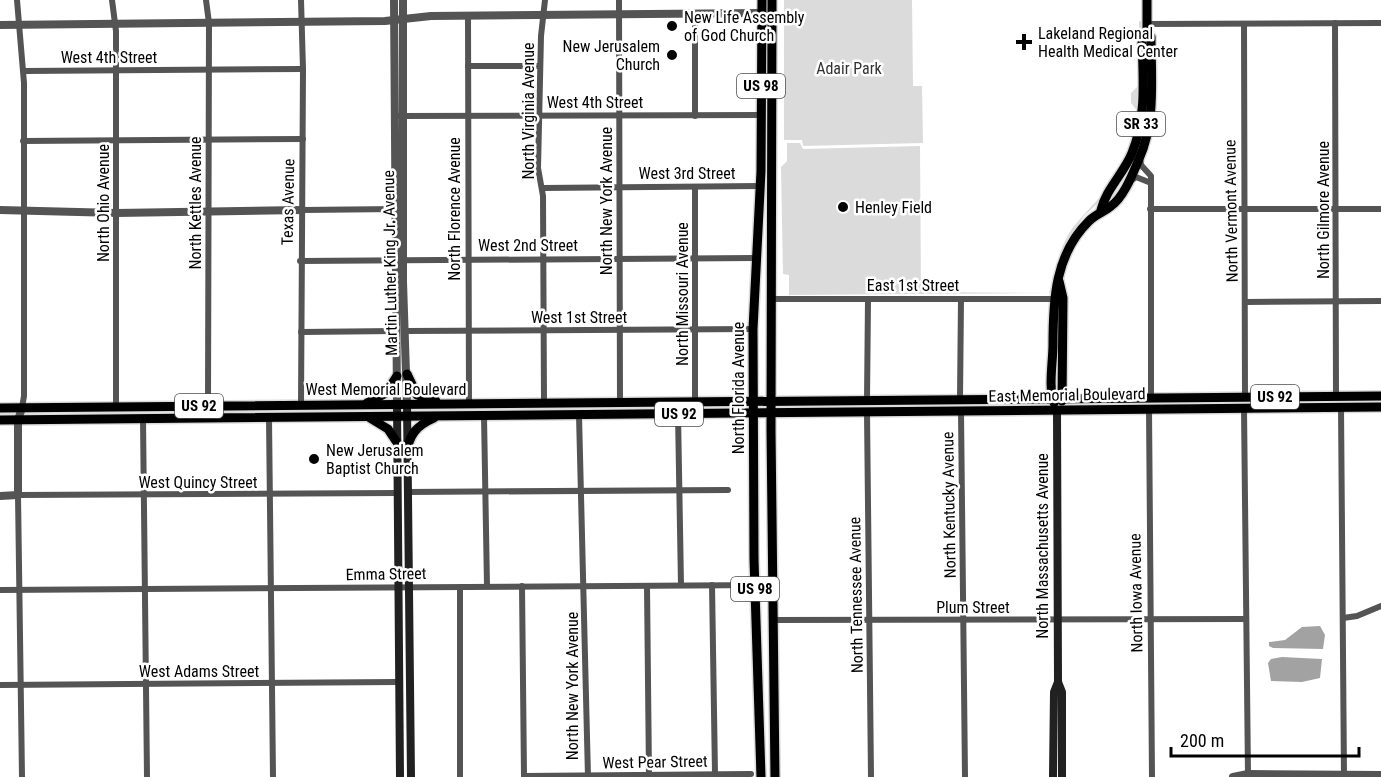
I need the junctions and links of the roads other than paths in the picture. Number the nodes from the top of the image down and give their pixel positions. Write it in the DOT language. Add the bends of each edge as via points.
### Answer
graph roads {
  1 [pos="17,0"];
  2 [pos="112,0"];
  3 [pos="206,0"];
  4 [pos="301,0"];
  5 [pos="394,0"];
  6 [pos="403,0"];
  7 [pos="545,0"];
  8 [pos="619,0"];
  9 [pos="762,0"];
  10 [pos="772,0"];
  11 [pos="1147,0"];
  12 [pos="695,13"];
  13 [pos="761,13"];
  14 [pos="544,14"];
  15 [pos="619,14"];
  16 [pos="468,15"];
  17 [pos="399,19"];
  18 [pos="302,22"];
  19 [pos="209,23"];
  20 [pos="1335,23"];
  21 [pos="1381,23"];
  22 [pos="114,24"];
  23 [pos="1244,24"];
  24 [pos="0,25"];
  25 [pos="18,25"];
  26 [pos="1147,27"];
  27 [pos="771,35"];
  28 [pos="468,66"];
  29 [pos="540,66"];
  30 [pos="209,69"];
  31 [pos="303,69"];
  32 [pos="24,71"];
  33 [pos="116,71"];
  34 [pos="620,115"];
  35 [pos="761,115"];
  36 [pos="398,116"];
  37 [pos="468,116"];
  38 [pos="539,116"];
  39 [pos="695,116"];
  40 [pos="303,139"];
  41 [pos="23,141"];
  42 [pos="117,141"];
  43 [pos="209,141"];
  44 [pos="1140,157"];
  45 [pos="1150,183"];
  46 [pos="1127,184"];
  47 [pos="760,186"];
  48 [pos="620,187"];
  49 [pos="695,187"];
  50 [pos="542,188"];
  51 [pos="399,209"];
  52 [pos="1150,209"];
  53 [pos="1245,209"];
  54 [pos="1336,209"];
  55 [pos="1381,209"];
  56 [pos="0,210"];
  57 [pos="302,210"];
  58 [pos="1101,210"];
  59 [pos="24,211"];
  60 [pos="209,212"];
  61 [pos="117,213"];
  62 [pos="696,258"];
  63 [pos="755,258"];
  64 [pos="400,259"];
  65 [pos="468,259"];
  66 [pos="544,259"];
  67 [pos="620,259"];
  68 [pos="300,261"];
  69 [pos="1059,278"];
  70 [pos="772,299"];
  71 [pos="868,299"];
  72 [pos="961,299"];
  73 [pos="1053,299"];
  74 [pos="1337,301"];
  75 [pos="1381,301"];
  76 [pos="1246,302"];
  77 [pos="772,321"];
  78 [pos="753,329"];
  79 [pos="620,330"];
  80 [pos="696,330"];
  81 [pos="395,331"];
  82 [pos="406,331"];
  83 [pos="468,331"];
  84 [pos="544,331"];
  85 [pos="301,332"];
  86 [pos="402,375"];
  87 [pos="1336,396"];
  88 [pos="1064,397"];
  89 [pos="1245,397"];
  90 [pos="1381,397"];
  91 [pos="960,398"];
  92 [pos="1052,398"];
  93 [pos="1152,398"];
  94 [pos="867,400"];
  95 [pos="753,401"];
  96 [pos="772,401"];
  97 [pos="620,402"];
  98 [pos="695,402"];
  99 [pos="544,403"];
  100 [pos="402,404"];
  101 [pos="444,404"];
  102 [pos="469,404"];
  103 [pos="301,405"];
  104 [pos="363,405"];
  105 [pos="116,406"];
  106 [pos="208,406"];
  107 [pos="1301,407"];
  108 [pos="1341,407"];
  109 [pos="1381,407"];
  110 [pos="0,408"];
  111 [pos="22,408"];
  112 [pos="1245,408"];
  113 [pos="1149,409"];
  114 [pos="1057,411"];
  115 [pos="961,412"];
  116 [pos="867,413"];
  117 [pos="678,414"];
  118 [pos="754,414"];
  119 [pos="771,414"];
  120 [pos="579,415"];
  121 [pos="401,416"];
  122 [pos="438,416"];
  123 [pos="484,416"];
  124 [pos="368,417"];
  125 [pos="269,418"];
  126 [pos="143,419"];
  127 [pos="186,419"];
  128 [pos="0,420"];
  129 [pos="18,420"];
  130 [pos="396,441"];
  131 [pos="406,453"];
  132 [pos="728,490"];
  133 [pos="581,491"];
  134 [pos="680,491"];
  135 [pos="408,492"];
  136 [pos="486,492"];
  137 [pos="397,493"];
  138 [pos="18,495"];
  139 [pos="270,495"];
  140 [pos="0,496"];
  141 [pos="145,496"];
  142 [pos="681,585"];
  143 [pos="712,585"];
  144 [pos="755,585"];
  145 [pos="772,585"];
  146 [pos="409,586"];
  147 [pos="486,586"];
  148 [pos="522,586"];
  149 [pos="583,586"];
  150 [pos="647,586"];
  151 [pos="398,587"];
  152 [pos="460,587"];
  153 [pos="145,589"];
  154 [pos="270,589"];
  155 [pos="0,590"];
  156 [pos="19,590"];
  157 [pos="1381,606"];
  158 [pos="1343,618"];
  159 [pos="1150,619"];
  160 [pos="1245,619"];
  161 [pos="773,620"];
  162 [pos="870,620"];
  163 [pos="964,620"];
  164 [pos="1058,620"];
  165 [pos="398,682"];
  166 [pos="1058,682"];
  167 [pos="146,684"];
  168 [pos="272,684"];
  169 [pos="0,685"];
  170 [pos="20,685"];
  171 [pos="715,774"];
  172 [pos="649,775"];
  173 [pos="1381,775"];
  174 [pos="523,776"];
  175 [pos="588,776"];
  176 [pos="756,776"];
  177 [pos="1248,776"];
  178 [pos="1344,776"];
  179 [pos="22,777"];
  180 [pos="147,777"];
  181 [pos="273,777"];
  182 [pos="400,777"];
  183 [pos="411,777"];
  184 [pos="460,777"];
  185 [pos="774,777"];
  186 [pos="871,777"];
  187 [pos="965,777"];
  188 [pos="1053,777"];
  189 [pos="1062,777"];
  190 [pos="1152,777"];
  191 [pos="1233,777"];
  1 -- 25 [label="street"];
  2 -- 22 [label="street, North Ohio Avenue"];
  3 -- 19 [label="street, North Kettles Avenue"];
  4 -- 18 [label="street, Texas Avenue"];
  5 -- 17 [label="street, Martin Luther King Jr. Avenue"];
  6 -- 17 [label="street, Martin Luther King Jr. Avenue"];
  7 -- 14 [label="street, North Virginia Avenue"];
  8 -- 15 [label="street, North New York Avenue"];
  9 -- 13 [label="main road, North Florida Avenue / US 98"];
  10 -- 27 [label="main road, North Florida Avenue / US 98"];
  11 -- 26 [label="main road, SR 33"];
  12 -- 13 [label="street"];
  12 -- 15 [label="street"];
  12 -- 39 [label="street"];
  13 -- 27 [label="main road"];
  13 -- 35 [label="main road, North Florida Avenue / US 98"];
  14 -- 15 [label="street"];
  14 -- 16 [label="street"];
  14 -- 29 [label="street, North Virginia Avenue"];
  15 -- 34 [label="street, North New York Avenue"];
  16 -- 17 [label="street"];
  16 -- 28 [label="street, North Florence Avenue"];
  17 -- 18 [label="street"];
  17 -- 36 [label="street, Martin Luther King Jr. Avenue"];
  18 -- 19 [label="street"];
  18 -- 31 [label="street, Texas Avenue"];
  19 -- 22 [label="street"];
  19 -- 30 [label="street, North Kettles Avenue"];
  20 -- 21 [label="street"];
  20 -- 23 [label="street"];
  20 -- 54 [label="street, North Gilmore Avenue"];
  22 -- 25 [label="street"];
  22 -- 33 [label="street, North Ohio Avenue"];
  23 -- 26 [label="street"];
  23 -- 53 [label="street, North Vermont Avenue"];
  24 -- 25 [label="street"];
  25 -- 32 [label="street"];
  26 -- 44 [label="main road, SR 33" via="1151,37 1151,116"];
  26 -- 58 [label="main road, SR 33" via="1142,38 1143,116 1137,140"];
  27 -- 70 [label="main road, North Florida Avenue / US 98"];
  28 -- 29 [label="street"];
  28 -- 37 [label="street, North Florence Avenue"];
  29 -- 38 [label="street, North Virginia Avenue"];
  30 -- 31 [label="street, West 4th Street"];
  30 -- 33 [label="street, West 4th Street"];
  30 -- 43 [label="street, North Kettles Avenue"];
  31 -- 40 [label="street, Texas Avenue"];
  32 -- 33 [label="street, West 4th Street"];
  32 -- 41 [label="street"];
  33 -- 42 [label="street, North Ohio Avenue"];
  34 -- 38 [label="street, West 4th Street"];
  34 -- 39 [label="street, West 4th Street"];
  34 -- 48 [label="street, North New York Avenue"];
  35 -- 39 [label="street, West 4th Street"];
  35 -- 47 [label="main road, North Florida Avenue / US 98"];
  36 -- 37 [label="street, West 4th Street"];
  36 -- 51 [label="street, Martin Luther King Jr. Avenue"];
  37 -- 38 [label="street, West 4th Street"];
  37 -- 65 [label="street, North Florence Avenue"];
  38 -- 50 [label="street, North Virginia Avenue" via="538,168"];
  40 -- 43 [label="street"];
  40 -- 57 [label="street, Texas Avenue"];
  41 -- 42 [label="street"];
  41 -- 59 [label="street"];
  42 -- 43 [label="street"];
  42 -- 61 [label="street, North Ohio Avenue"];
  43 -- 60 [label="street, North Kettles Avenue"];
  44 -- 45 [label="street"];
  44 -- 46 [label="main road, SR 33"];
  45 -- 46 [label="street" via="1136,177"];
  45 -- 52 [label="street"];
  46 -- 58 [label="main road, SR 33" via="1112,206"];
  47 -- 49 [label="street, West 3rd Street"];
  47 -- 63 [label="main road, North Florida Avenue / US 98"];
  47 -- 77 [label="main road" via="768,205 768,304"];
  48 -- 49 [label="street, West 3rd Street"];
  48 -- 50 [label="street, West 3rd Street"];
  48 -- 67 [label="street, North New York Avenue"];
  49 -- 62 [label="street, North Missouri Avenue"];
  50 -- 66 [label="street, North Virginia Avenue"];
  51 -- 57 [label="street"];
  51 -- 64 [label="street, Martin Luther King Jr. Avenue"];
  52 -- 53 [label="street"];
  52 -- 93 [label="street"];
  53 -- 54 [label="street"];
  53 -- 76 [label="street, North Vermont Avenue"];
  54 -- 55 [label="street"];
  54 -- 74 [label="street, North Gilmore Avenue"];
  56 -- 59 [label="street"];
  57 -- 60 [label="street"];
  57 -- 68 [label="street, Texas Avenue"];
  58 -- 69 [label="main road, SR 33" via="1070,244"];
  59 -- 61 [label="street"];
  59 -- 111 [label="street"];
  60 -- 61 [label="street"];
  60 -- 106 [label="street, North Kettles Avenue"];
  61 -- 105 [label="street, North Ohio Avenue"];
  62 -- 63 [label="street, West 2nd Street"];
  62 -- 67 [label="street, West 2nd Street"];
  62 -- 80 [label="street, North Missouri Avenue"];
  63 -- 78 [label="main road, North Florida Avenue / US 98"];
  64 -- 65 [label="street, West 2nd Street"];
  64 -- 68 [label="street, West 2nd Street"];
  64 -- 81 [label="street, Martin Luther King Jr. Avenue"];
  64 -- 82 [label="street, Martin Luther King Jr. Avenue"];
  65 -- 66 [label="street, West 2nd Street"];
  65 -- 83 [label="street, North Florence Avenue"];
  66 -- 67 [label="street, West 2nd Street"];
  66 -- 84 [label="street, North Virginia Avenue"];
  67 -- 79 [label="street, North New York Avenue"];
  68 -- 85 [label="street, Texas Avenue"];
  69 -- 73 [label="main road, SR 33"];
  69 -- 88 [label="main road, SR 33" via="1063,298"];
  70 -- 71 [label="street, East 1st Street"];
  70 -- 77 [label="main road, North Florida Avenue / US 98"];
  71 -- 72 [label="street, East 1st Street"];
  71 -- 94 [label="street"];
  72 -- 73 [label="street, East 1st Street"];
  72 -- 91 [label="street"];
  73 -- 92 [label="main road, SR 33"];
  74 -- 75 [label="street"];
  74 -- 76 [label="street"];
  74 -- 87 [label="street, North Gilmore Avenue"];
  76 -- 89 [label="street, North Vermont Avenue"];
  77 -- 96 [label="main road, North Florida Avenue / US 98"];
  78 -- 80 [label="street, West 1st Street"];
  78 -- 95 [label="main road, North Florida Avenue / US 98"];
  79 -- 80 [label="street, West 1st Street"];
  79 -- 84 [label="street, West 1st Street"];
  79 -- 97 [label="street, North New York Avenue"];
  80 -- 98 [label="street, North Missouri Avenue"];
  81 -- 85 [label="street"];
  81 -- 86 [label="street, Martin Luther King Jr. Avenue"];
  82 -- 83 [label="street, West 1st Street"];
  82 -- 86 [label="street, Martin Luther King Jr. Avenue"];
  83 -- 84 [label="street, West 1st Street"];
  83 -- 102 [label="street, North Florence Avenue"];
  84 -- 99 [label="street, North Virginia Avenue"];
  85 -- 103 [label="street, Texas Avenue"];
  86 -- 100 [label="street, Martin Luther King Jr. Avenue"];
  86 -- 101 [label="main road" via="417,394"];
  86 -- 104 [label="main road" via="386,393"];
  87 -- 89 [label="main road, East Memorial Boulevard / US 92"];
  87 -- 90 [label="main road, East Memorial Boulevard / US 92"];
  87 -- 107 [label="main road"];
  88 -- 92 [label="main road, East Memorial Boulevard / US 92"];
  88 -- 93 [label="main road, East Memorial Boulevard / US 92"];
  88 -- 114 [label="main road, SR 33"];
  89 -- 93 [label="main road, East Memorial Boulevard / US 92"];
  90 -- 108 [label="main road"];
  91 -- 92 [label="main road, East Memorial Boulevard / US 92"];
  91 -- 94 [label="main road, East Memorial Boulevard / US 92"];
  92 -- 114 [label="main road, SR 33"];
  94 -- 96 [label="main road, East Memorial Boulevard / US 92"];
  95 -- 96 [label="main road, West Memorial Boulevard / US 92"];
  95 -- 98 [label="main road, West Memorial Boulevard / US 92"];
  95 -- 118 [label="main road, North Florida Avenue / US 98"];
  96 -- 119 [label="main road, North Florida Avenue / US 98"];
  97 -- 98 [label="main road, West Memorial Boulevard / US 92"];
  97 -- 99 [label="main road, West Memorial Boulevard / US 92"];
  99 -- 102 [label="main road, West Memorial Boulevard / US 92"];
  100 -- 101 [label="main road, West Memorial Boulevard / US 92"];
  100 -- 104 [label="main road, West Memorial Boulevard / US 92"];
  100 -- 121 [label="main road, Martin Luther King Jr. Avenue"];
  101 -- 102 [label="main road, West Memorial Boulevard / US 92"];
  103 -- 104 [label="main road, West Memorial Boulevard / US 92"];
  103 -- 106 [label="main road, West Memorial Boulevard / US 92"];
  105 -- 106 [label="main road, West Memorial Boulevard / US 92"];
  105 -- 111 [label="main road, West Memorial Boulevard / US 92"];
  106 -- 127 [label="main road" via="204,412"];
  107 -- 108 [label="main road, East Memorial Boulevard / US 92"];
  107 -- 112 [label="main road, East Memorial Boulevard / US 92"];
  108 -- 109 [label="main road, East Memorial Boulevard / US 92"];
  108 -- 158 [label="street"];
  110 -- 111 [label="main road, West Memorial Boulevard / US 92"];
  111 -- 129 [label="street"];
  112 -- 113 [label="main road, East Memorial Boulevard / US 92"];
  112 -- 160 [label="street"];
  113 -- 114 [label="main road, East Memorial Boulevard / US 92"];
  113 -- 159 [label="street, North Iowa Avenue"];
  114 -- 115 [label="main road, East Memorial Boulevard / US 92"];
  114 -- 164 [label="main road, North Massachusetts Avenue"];
  115 -- 116 [label="main road, East Memorial Boulevard / US 92"];
  115 -- 163 [label="street, North Kentucky Avenue"];
  116 -- 119 [label="main road, East Memorial Boulevard / US 92"];
  116 -- 162 [label="street, North Tennessee Avenue"];
  117 -- 118 [label="main road, West Memorial Boulevard / US 92"];
  117 -- 120 [label="main road, West Memorial Boulevard / US 92"];
  117 -- 134 [label="street"];
  118 -- 119 [label="main road, East Memorial Boulevard / US 92"];
  118 -- 144 [label="main road, North Florida Avenue / US 98"];
  119 -- 145 [label="main road, North Florida Avenue / US 98"];
  120 -- 123 [label="main road, West Memorial Boulevard / US 92"];
  120 -- 133 [label="street, North New York Avenue"];
  121 -- 122 [label="main road, West Memorial Boulevard / US 92"];
  121 -- 124 [label="main road, West Memorial Boulevard / US 92"];
  121 -- 130 [label="main road, Martin Luther King Jr. Avenue"];
  121 -- 131 [label="main road, Martin Luther King Jr. Avenue"];
  122 -- 123 [label="main road, West Memorial Boulevard / US 92"];
  122 -- 131 [label="main road" via="410,435"];
  123 -- 136 [label="street"];
  124 -- 125 [label="main road, West Memorial Boulevard / US 92"];
  124 -- 130 [label="main road" via="387,429"];
  125 -- 127 [label="main road, West Memorial Boulevard / US 92"];
  125 -- 139 [label="street"];
  126 -- 127 [label="main road, West Memorial Boulevard / US 92"];
  126 -- 129 [label="main road, West Memorial Boulevard / US 92"];
  126 -- 141 [label="street"];
  128 -- 129 [label="main road, West Memorial Boulevard / US 92"];
  129 -- 138 [label="street"];
  130 -- 137 [label="main road, Martin Luther King Jr. Avenue"];
  131 -- 135 [label="main road, Martin Luther King Jr. Avenue"];
  132 -- 134 [label="street"];
  133 -- 134 [label="street"];
  133 -- 136 [label="street"];
  133 -- 149 [label="street, North New York Avenue"];
  134 -- 142 [label="street"];
  135 -- 136 [label="street"];
  135 -- 146 [label="main road, Martin Luther King Jr. Avenue"];
  136 -- 147 [label="street"];
  137 -- 139 [label="street, West Quincy Street"];
  137 -- 151 [label="main road, Martin Luther King Jr. Avenue"];
  138 -- 140 [label="street, West Quincy Street"];
  138 -- 141 [label="street, West Quincy Street"];
  138 -- 156 [label="street"];
  139 -- 141 [label="street, West Quincy Street"];
  139 -- 154 [label="street"];
  141 -- 153 [label="street"];
  142 -- 143 [label="street, Emma Street"];
  142 -- 150 [label="street, Emma Street"];
  143 -- 144 [label="street, Emma Street"];
  143 -- 171 [label="street"];
  144 -- 145 [label="street, Emma Street"];
  144 -- 176 [label="main road, North Florida Avenue / US 98"];
  145 -- 161 [label="main road, North Florida Avenue / US 98"];
  146 -- 151 [label="street, Emma Street"];
  146 -- 152 [label="street, Emma Street"];
  146 -- 183 [label="main road, Martin Luther King Jr. Avenue"];
  147 -- 148 [label="street, Emma Street"];
  147 -- 152 [label="street, Emma Street"];
  148 -- 149 [label="street, Emma Street"];
  148 -- 174 [label="street"];
  149 -- 150 [label="street, Emma Street"];
  149 -- 175 [label="street, North New York Avenue"];
  150 -- 172 [label="street"];
  151 -- 154 [label="street, Emma Street"];
  151 -- 165 [label="main road, Martin Luther King Jr. Avenue"];
  152 -- 184 [label="street"];
  153 -- 154 [label="street, Emma Street"];
  153 -- 156 [label="street, Emma Street"];
  153 -- 167 [label="street"];
  154 -- 168 [label="street"];
  155 -- 156 [label="street, Emma Street"];
  156 -- 170 [label="street"];
  157 -- 158 [label="street"];
  158 -- 178 [label="street"];
  159 -- 160 [label="street, Plum Street"];
  159 -- 164 [label="street, Plum Street"];
  159 -- 190 [label="street, North Iowa Avenue"];
  160 -- 177 [label="street"];
  161 -- 162 [label="street, Plum Street"];
  161 -- 185 [label="main road, North Florida Avenue / US 98"];
  162 -- 163 [label="street, Plum Street"];
  162 -- 186 [label="street, North Tennessee Avenue"];
  163 -- 164 [label="street, Plum Street"];
  163 -- 187 [label="street, North Kentucky Avenue"];
  164 -- 166 [label="main road, North Massachusetts Avenue"];
  165 -- 168 [label="street, West Adams Street"];
  165 -- 182 [label="main road, Martin Luther King Jr. Avenue"];
  166 -- 188 [label="main road, North Massachusetts Avenue" via="1054,692"];
  166 -- 189 [label="main road, North Massachusetts Avenue" via="1062,692"];
  167 -- 168 [label="street, West Adams Street"];
  167 -- 170 [label="street, West Adams Street"];
  167 -- 180 [label="street"];
  168 -- 181 [label="street"];
  169 -- 170 [label="street, West Adams Street"];
  170 -- 179 [label="street"];
  171 -- 172 [label="street, West Pear Street"];
  171 -- 176 [label="street, West Pear Street"];
  172 -- 175 [label="street, West Pear Street"];
  173 -- 178 [label="street"];
  174 -- 175 [label="street, West Pear Street"];
  177 -- 178 [label="street"];
  177 -- 191 [label="street"];
}
